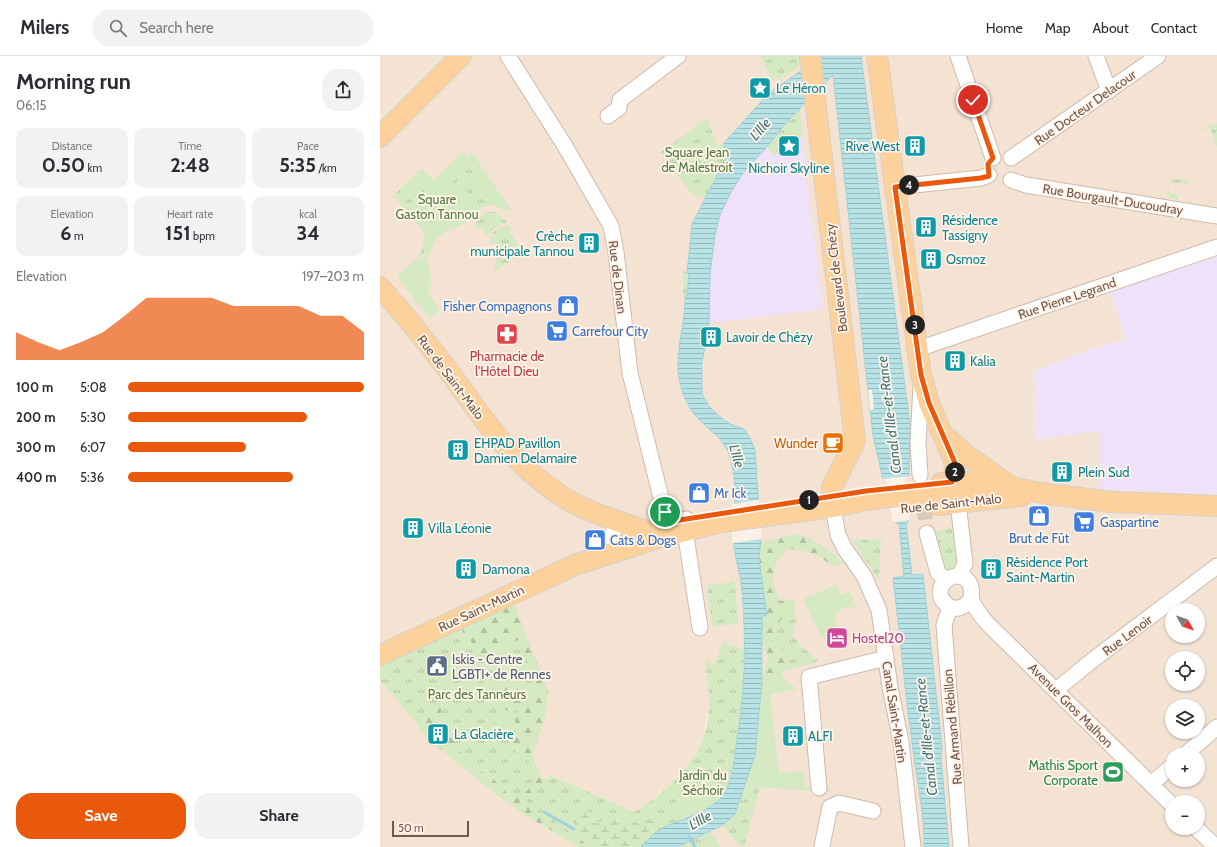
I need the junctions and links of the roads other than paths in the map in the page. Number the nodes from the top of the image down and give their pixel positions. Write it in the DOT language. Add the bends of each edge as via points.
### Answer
graph roads {
  1 [pos="461,56"];
  2 [pos="508,56"];
  3 [pos="678,56"];
  4 [pos="877,56"];
  5 [pos="958,56"];
  6 [pos="1096,56"];
  7 [pos="1158,56"];
  8 [pos="810,59"];
  9 [pos="1108,91"];
  10 [pos="608,116"];
  11 [pos="380,137"];
  12 [pos="993,158"];
  13 [pos="1011,158"];
  14 [pos="989,176"];
  15 [pos="1011,180"];
  16 [pos="895,187"];
  17 [pos="1217,216"];
  18 [pos="1217,247"];
  19 [pos="380,287"];
  20 [pos="918,348"];
  21 [pos="921,375"];
  22 [pos="939,428"];
  23 [pos="935,487"];
  24 [pos="1010,487"];
  25 [pos="1047,494"];
  26 [pos="958,502"];
  27 [pos="850,505"];
  28 [pos="1217,506"];
  29 [pos="622,523"];
  30 [pos="686,526"];
  31 [pos="659,530"];
  32 [pos="926,533"];
  33 [pos="605,556"];
  34 [pos="1217,566"];
  35 [pos="952,578"];
  36 [pos="971,598"];
  37 [pos="955,608"];
  38 [pos="986,622"];
  39 [pos="700,628"];
  40 [pos="380,655"];
  41 [pos="886,658"];
  42 [pos="1056,690"];
  43 [pos="1217,727"];
  44 [pos="1194,747"];
  45 [pos="1165,772"];
  46 [pos="1151,784"];
  47 [pos="819,788"];
  48 [pos="1165,798"];
  49 [pos="873,811"];
  50 [pos="1203,835"];
  51 [pos="820,847"];
  52 [pos="912,847"];
  53 [pos="961,847"];
  54 [pos="1216,847"];
  1 -- 11 [label="main road"];
  2 -- 31 [label="street, Rue de Dinan" via="566,146 611,226 630,373"];
  3 -- 10 [label="street" via="620,100 619,108"];
  4 -- 16 [label="main road"];
  5 -- 12 [label="street"];
  6 -- 9 [label="street"];
  7 -- 9 [label="street, Rue Docteur Delacour"];
  8 -- 27 [label="main road, Boulevard de Chézy" via="855,441 832,487"];
  9 -- 13 [label="street, Rue Docteur Delacour"];
  12 -- 13 [label="street" via="1002,154"];
  12 -- 14 [label="street" via="988,164"];
  13 -- 15 [label="street" via="1016,172"];
  14 -- 15 [label="street, Rue Bourgault-Ducoudray" via="999,183"];
  14 -- 16 [label="street, Rue Bourgault-Ducoudray"];
  15 -- 17 [label="street, Rue Bourgault-Ducoudray" via="1026,185"];
  16 -- 20 [label="main road"];
  18 -- 20 [label="street, Rue Pierre Legrand"];
  19 -- 29 [label="main road, Rue de Saint-Malo" via="431,348 496,437 518,461 546,486 566,499"];
  20 -- 21 [label="main road"];
  21 -- 22 [label="main road"];
  21 -- 23 [label="street" via="918,443"];
  22 -- 23 [label="main road" via="955,463"];
  22 -- 24 [label="main road" via="949,441"];
  23 -- 24 [label="main road, Rue de Saint-Malo"];
  23 -- 26 [label="main road, Rue de Saint-Malo"];
  23 -- 27 [label="main road, Rue de Saint-Malo"];
  24 -- 25 [label="main road, Rue de Saint-Malo"];
  25 -- 26 [label="main road, Rue de Saint-Malo"];
  25 -- 28 [label="main road, Rue de Saint-Malo" via="1112,502"];
  26 -- 35 [label="street" via="965,564"];
  27 -- 30 [label="main road, Rue de Saint-Malo"];
  27 -- 41 [label="street, Canal Saint-Martin" via="838,535 864,576 878,610"];
  29 -- 31 [label="main road, Rue de Saint-Malo"];
  29 -- 33 [label="street"];
  30 -- 31 [label="main road, Rue de Saint-Malo"];
  30 -- 39 [label="street"];
  31 -- 33 [label="main road, Rue Saint-Martin"];
  32 -- 35 [label="street" via="938,573"];
  33 -- 40 [label="main road, Rue Saint-Martin" via="575,565"];
  34 -- 42 [label="street, Rue Lenoir"];
  35 -- 36 [label="street" via="964,578 971,585"];
  35 -- 37 [label="street" via="942,584 940,595 945,604"];
  36 -- 37 [label="street" via="965,606"];
  36 -- 38 [label="street, Avenue Gros Malhon"];
  37 -- 38 [label="street, Avenue Gros Malhon"];
  37 -- 53 [label="street, Rue Armand Rébillon" via="944,625"];
  38 -- 42 [label="street, Avenue Gros Malhon"];
  41 -- 47 [label="street" via="809,677"];
  41 -- 52 [label="street, Canal Saint-Martin" via="902,742"];
  42 -- 46 [label="street, Avenue Gros Malhon"];
  43 -- 44 [label="street"];
  45 -- 46 [label="street"];
  46 -- 48 [label="street, Avenue Gros Malhon"];
  49 -- 51 [label="street" via="839,804 830,807"];
  50 -- 54 [label="street"];
}
